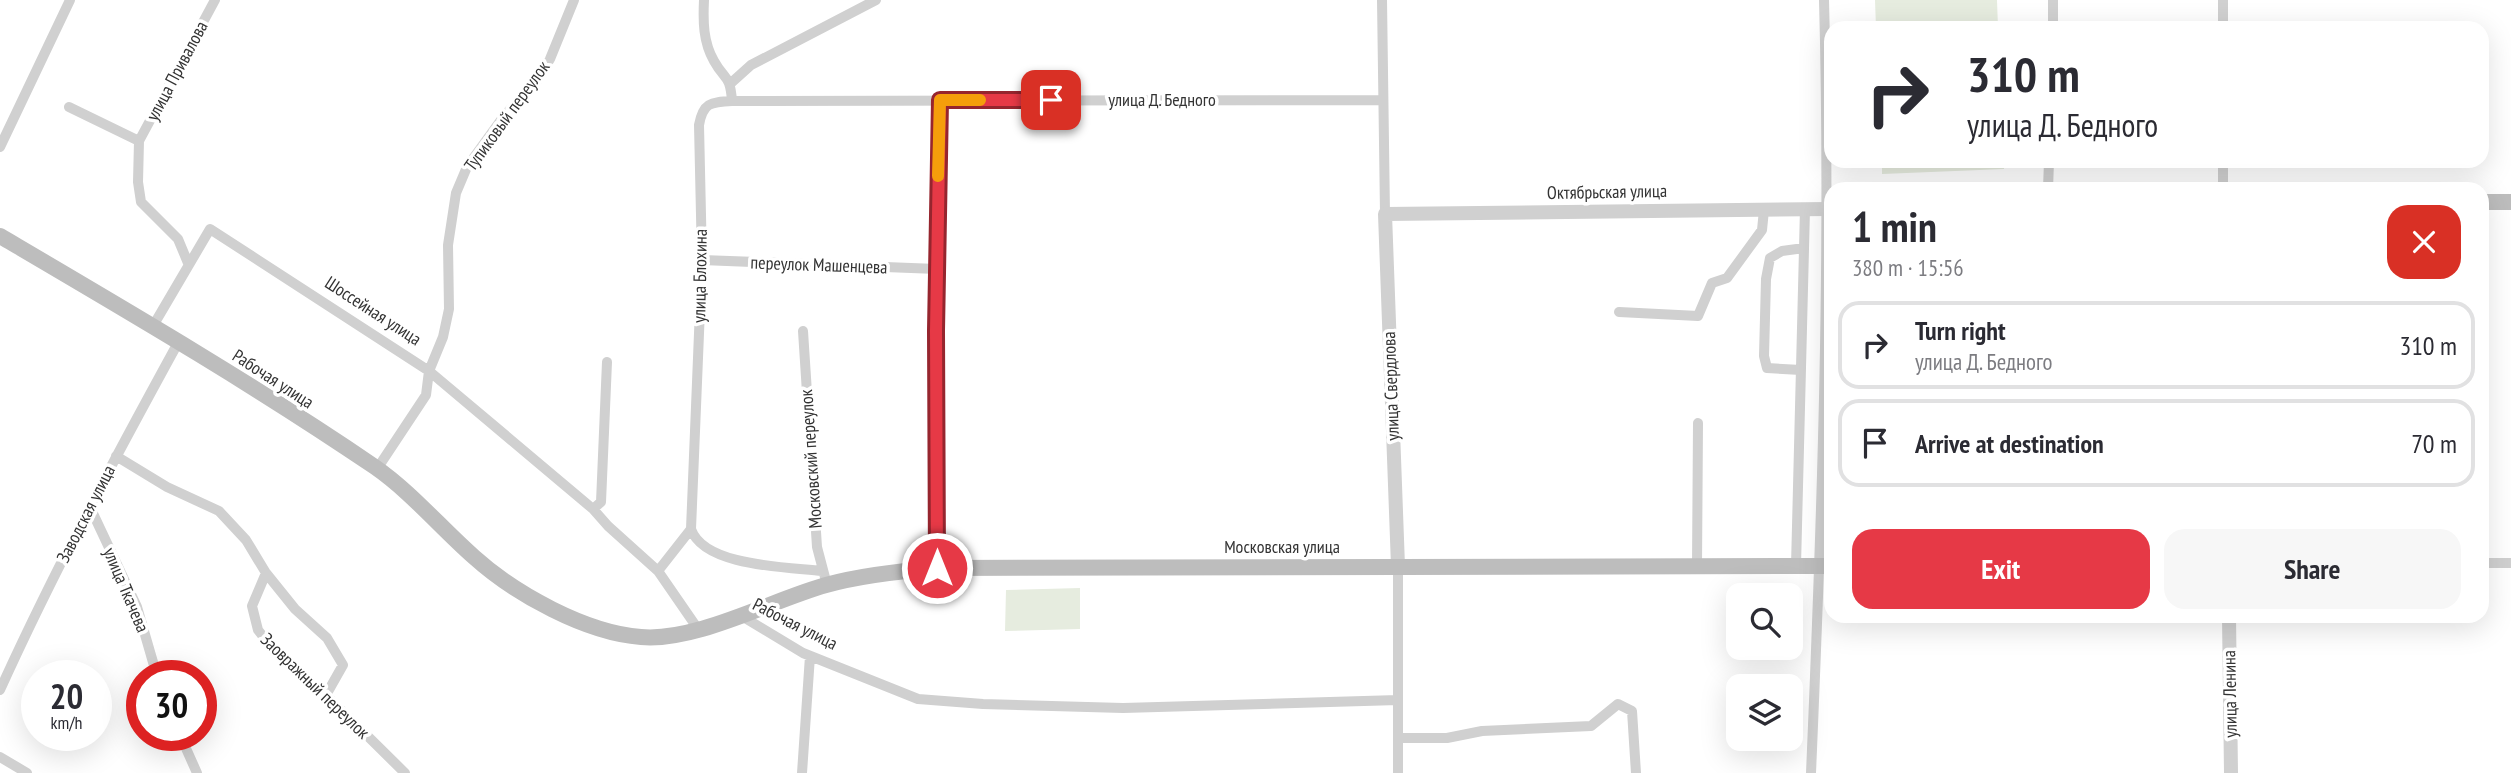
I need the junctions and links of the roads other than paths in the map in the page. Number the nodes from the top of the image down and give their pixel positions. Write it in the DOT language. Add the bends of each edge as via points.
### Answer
graph roads {
  1 [pos="70,0"];
  2 [pos="215,0"];
  3 [pos="574,0"];
  4 [pos="704,0"];
  5 [pos="876,0"];
  6 [pos="1382,0"];
  7 [pos="1824,0"];
  8 [pos="2053,0"];
  9 [pos="2223,0"];
  10 [pos="1825,21"];
  11 [pos="2053,21"];
  12 [pos="2223,21"];
  13 [pos="731,83"];
  14 [pos="940,100"];
  15 [pos="1383,100"];
  16 [pos="732,101"];
  17 [pos="69,107"];
  18 [pos="139,141"];
  19 [pos="0,147"];
  20 [pos="2489,202"];
  21 [pos="2511,202"];
  22 [pos="1805,209"];
  23 [pos="1824,209"];
  24 [pos="1764,210"];
  25 [pos="1385,214"];
  26 [pos="0,236"];
  27 [pos="1804,248"];
  28 [pos="702,260"];
  29 [pos="188,263"];
  30 [pos="937,269"];
  31 [pos="1619,312"];
  32 [pos="153,326"];
  33 [pos="803,331"];
  34 [pos="179,341"];
  35 [pos="607,362"];
  36 [pos="1801,370"];
  37 [pos="429,371"];
  38 [pos="1698,424"];
  39 [pos="116,456"];
  40 [pos="377,469"];
  41 [pos="90,507"];
  42 [pos="593,509"];
  43 [pos="691,529"];
  44 [pos="2489,563"];
  45 [pos="2511,563"];
  46 [pos="1398,566"];
  47 [pos="1697,566"];
  48 [pos="1796,566"];
  49 [pos="1824,566"];
  50 [pos="937,568"];
  51 [pos="658,571"];
  52 [pos="265,573"];
  53 [pos="824,578"];
  54 [pos="1824,581"];
  55 [pos="740,615"];
  56 [pos="2229,623"];
  57 [pos="698,629"];
  58 [pos="810,656"];
  59 [pos="153,660"];
  60 [pos="0,690"];
  61 [pos="326,695"];
  62 [pos="1398,701"];
  63 [pos="1398,738"];
  64 [pos="187,751"];
  65 [pos="0,757"];
  66 [pos="27,773"];
  67 [pos="197,773"];
  68 [pos="405,773"];
  69 [pos="802,773"];
  70 [pos="1398,773"];
  71 [pos="1636,773"];
  72 [pos="1811,773"];
  73 [pos="2231,773"];
  1 -- 19 [label="street"];
  2 -- 18 [label="street, улица Привалова"];
  3 -- 37 [label="street, Тупиковый переулок" via="537,81 467,167 456,193 448,245 449,309"];
  4 -- 13 [label="street" via="706,44"];
  5 -- 13 [label="street" via="751,65"];
  6 -- 15 [label="street, улица Свердлова"];
  7 -- 10 [label="street"];
  8 -- 11 [label="street"];
  9 -- 12 [label="street"];
  13 -- 16 [label="street"];
  14 -- 15 [label="street, улица Д. Бедного"];
  14 -- 16 [label="street, улица Д. Бедного"];
  14 -- 30 [label="street"];
  15 -- 25 [label="street, улица Свердлова"];
  16 -- 28 [label="street, улица Блохина" via="716,102 701,112"];
  17 -- 18 [label="street"];
  18 -- 29 [label="street" via="141,202 178,239"];
  20 -- 21 [label="main road"];
  22 -- 23 [label="street, Октябрьская улица"];
  22 -- 24 [label="street, Октябрьская улица"];
  22 -- 27 [label="street"];
  24 -- 25 [label="street, Октябрьская улица"];
  24 -- 31 [label="street" via="1762,230 1727,278 1712,283 1698,316"];
  25 -- 46 [label="street, улица Свердлова"];
  26 -- 32 [label="main road"];
  27 -- 36 [label="street"];
  27 -- 36 [label="street" via="1770,258 1764,356 1767,369"];
  28 -- 30 [label="street, переулок Машенцева"];
  28 -- 43 [label="street, улица Блохина"];
  29 -- 32 [label="street, Шоссейная улица"];
  29 -- 37 [label="street, Шоссейная улица" via="210,229"];
  30 -- 50 [label="street"];
  32 -- 34 [label="main road"];
  33 -- 53 [label="street, Московский переулок" via="817,547"];
  34 -- 39 [label="street, Заводская улица"];
  34 -- 40 [label="main road, Рабочая улица"];
  35 -- 42 [label="street" via="601,502"];
  36 -- 48 [label="street"];
  37 -- 40 [label="street, Тупиковый переулок" via="426,395"];
  37 -- 42 [label="street, Шоссейная улица"];
  38 -- 47 [label="street"];
  39 -- 41 [label="street, Заводская улица"];
  39 -- 52 [label="street" via="219,511 246,540"];
  40 -- 57 [label="main road, Рабочая улица" via="476,559 550,607 587,624 641,637"];
  41 -- 59 [label="street, улица Ткачева" via="138,607"];
  41 -- 60 [label="street, Заводская улица"];
  42 -- 51 [label="street, Шоссейная улица"];
  43 -- 51 [label="street"];
  43 -- 53 [label="street" via="702,545 740,562"];
  44 -- 45 [label="street"];
  46 -- 47 [label="main road, Московская улица"];
  46 -- 50 [label="main road, Московская улица"];
  46 -- 62 [label="street, улица Свердлова"];
  47 -- 48 [label="main road, Московская улица"];
  48 -- 49 [label="main road, Московская улица"];
  50 -- 53 [label="main road, Московская улица"];
  51 -- 57 [label="street, Шоссейная улица"];
  52 -- 61 [label="street, Заовражный переулок" via="252,606 258,630 276,653"];
  52 -- 61 [label="street" via="327,638 342,665"];
  53 -- 55 [label="main road, Московская улица"];
  54 -- 72 [label="street"];
  55 -- 57 [label="main road, Рабочая улица"];
  55 -- 58 [label="street, Рабочая улица"];
  56 -- 73 [label="street, улица Ленина"];
  58 -- 62 [label="street, Рабочая улица" via="918,699 983,704 1123,708"];
  58 -- 69 [label="street"];
  61 -- 68 [label="street, Заовражный переулок"];
  62 -- 63 [label="street, улица Свердлова"];
  63 -- 70 [label="street, улица Свердлова"];
  63 -- 71 [label="street" via="1591,726 1618,704 1632,711"];
  64 -- 67 [label="street"];
  65 -- 66 [label="street"];
}
